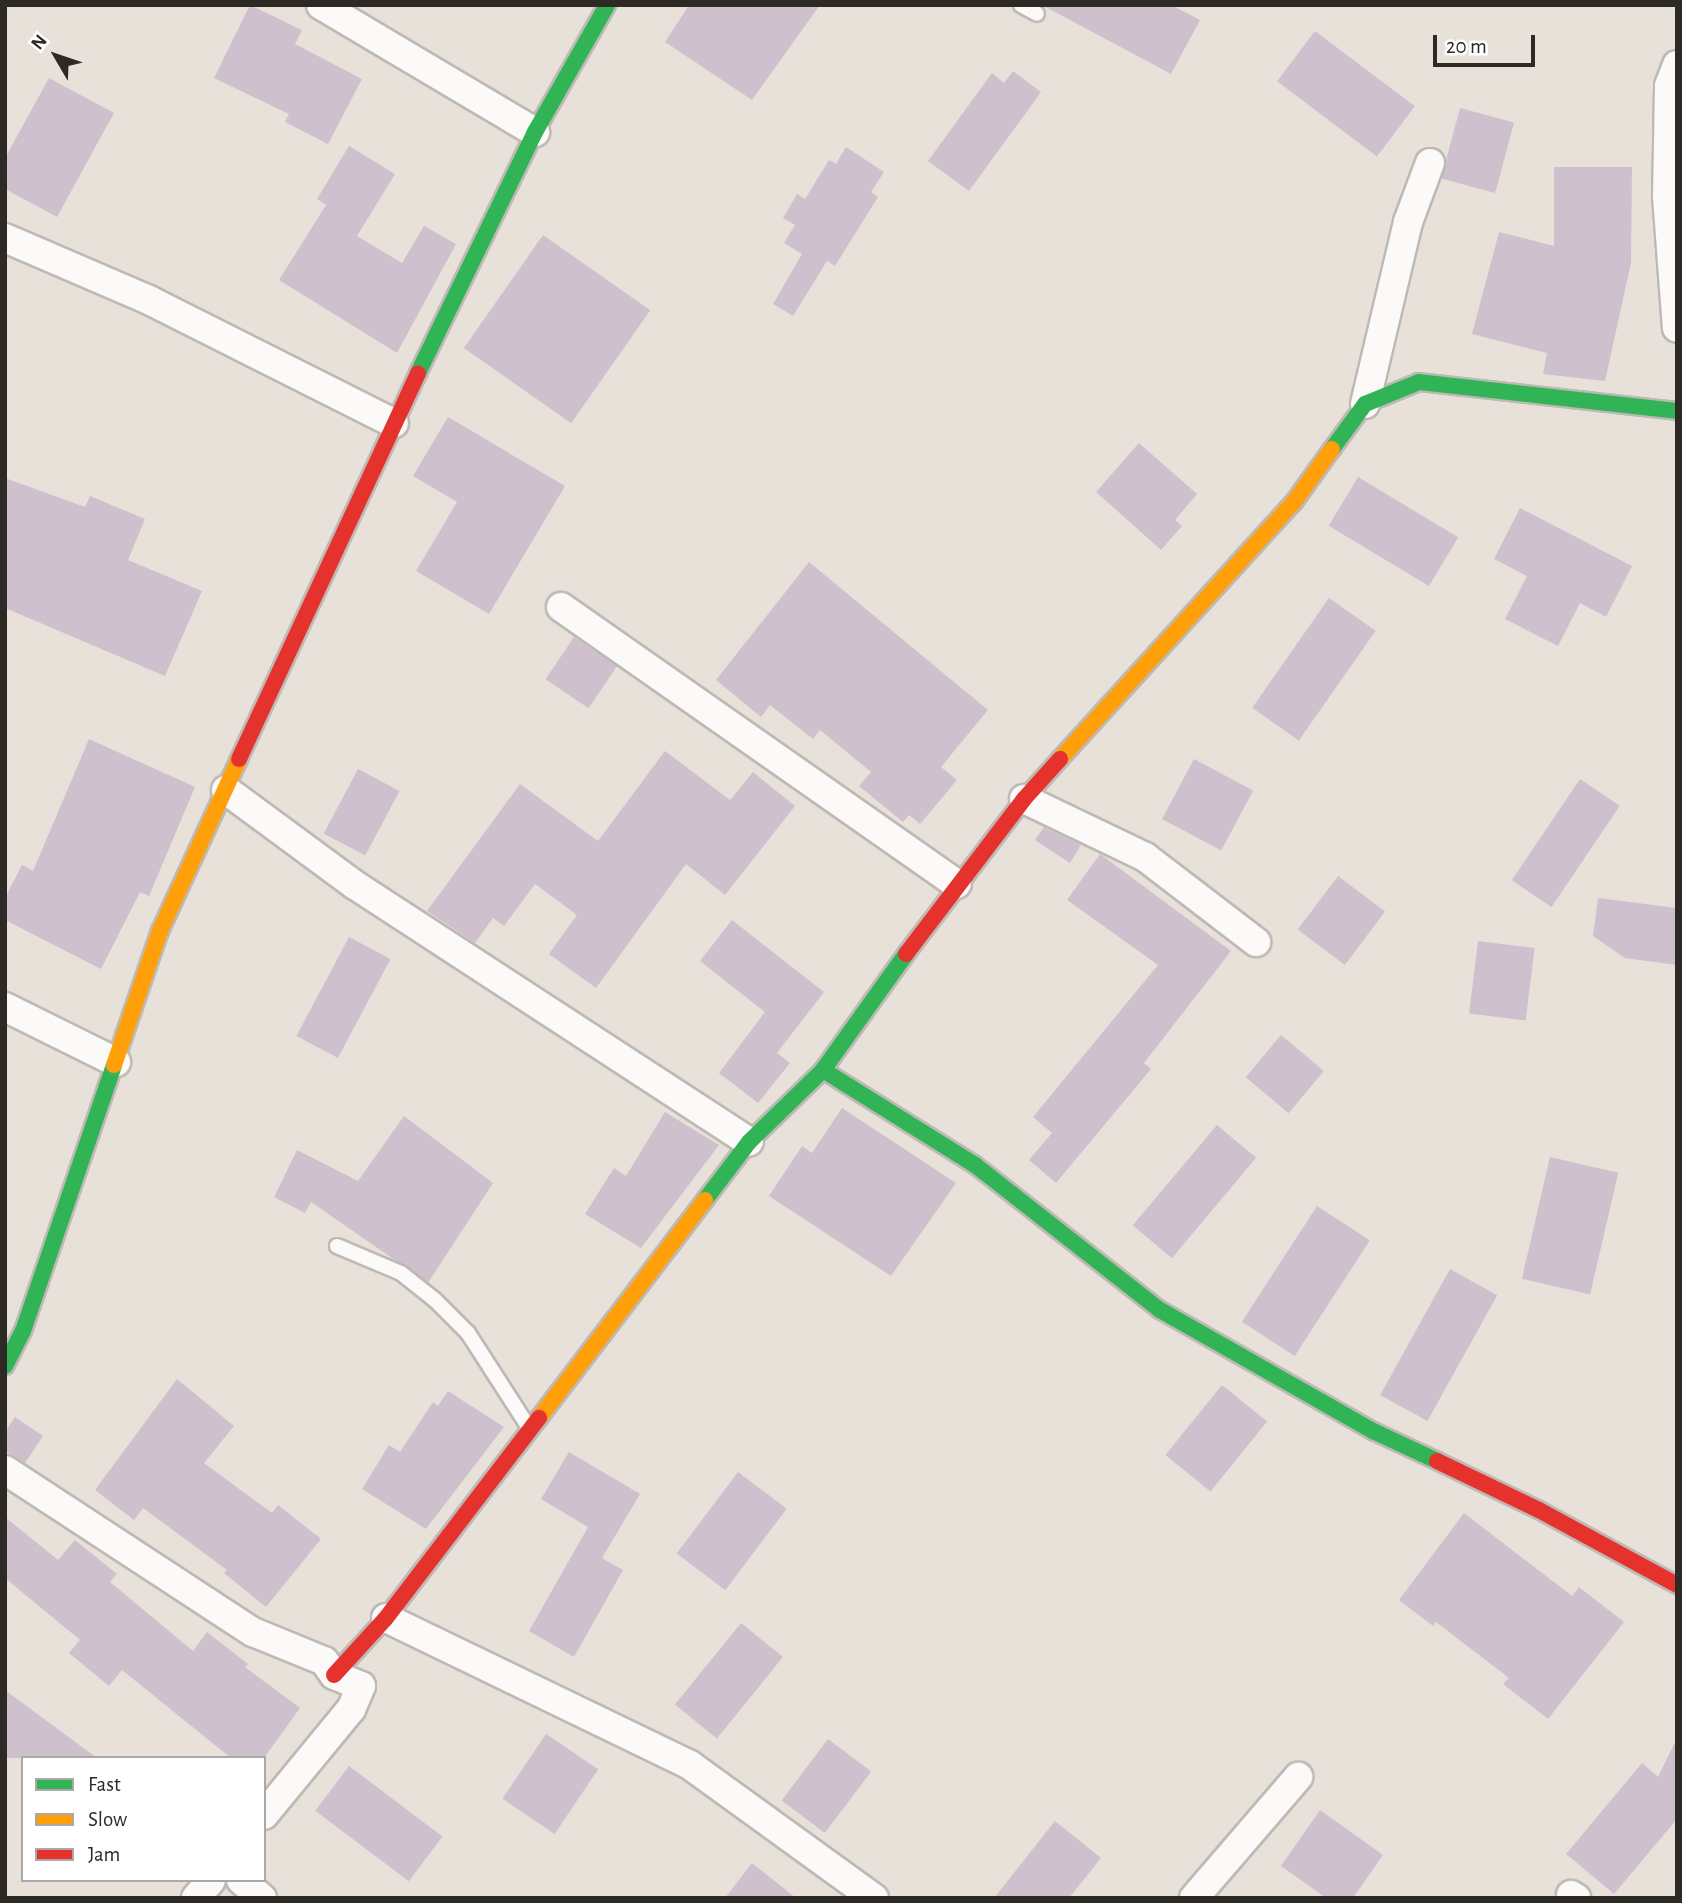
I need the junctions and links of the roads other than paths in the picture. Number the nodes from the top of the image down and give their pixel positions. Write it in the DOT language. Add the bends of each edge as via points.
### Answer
graph roads {
  1 [pos="321,5"];
  2 [pos="607,5"];
  3 [pos="1021,5"];
  4 [pos="1037,14"];
  5 [pos="1677,65"];
  6 [pos="535,132"];
  7 [pos="1430,163"];
  8 [pos="5,238"];
  9 [pos="1677,328"];
  10 [pos="1365,404"];
  11 [pos="1677,411"];
  12 [pos="394,423"];
  13 [pos="561,607"];
  14 [pos="226,790"];
  15 [pos="1024,799"];
  16 [pos="957,884"];
  17 [pos="1256,943"];
  18 [pos="5,1007"];
  19 [pos="116,1062"];
  20 [pos="824,1070"];
  21 [pos="749,1142"];
  22 [pos="337,1246"];
  23 [pos="5,1367"];
  24 [pos="529,1427"];
  25 [pos="5,1470"];
  26 [pos="1677,1585"];
  27 [pos="386,1618"];
  28 [pos="334,1675"];
  29 [pos="1298,1777"];
  30 [pos="266,1813"];
  31 [pos="209,1882"];
  32 [pos="243,1882"];
  33 [pos="196,1898"];
  34 [pos="261,1898"];
  35 [pos="874,1898"];
  36 [pos="1194,1898"];
  1 -- 6 [label="street"];
  2 -- 6 [label="street"];
  3 -- 4 [label="lane"];
  5 -- 9 [label="street" via="1670,86 1667,196"];
  6 -- 12 [label="street"];
  7 -- 10 [label="street" via="1408,222"];
  8 -- 12 [label="street" via="149,300"];
  10 -- 11 [label="street" via="1419,382"];
  10 -- 15 [label="street" via="1294,502"];
  12 -- 14 [label="street"];
  13 -- 16 [label="street"];
  14 -- 19 [label="street" via="160,931"];
  14 -- 21 [label="street" via="355,885"];
  15 -- 16 [label="street"];
  15 -- 17 [label="street" via="1145,858"];
  16 -- 20 [label="street"];
  18 -- 19 [label="street"];
  19 -- 23 [label="street" via="23,1331"];
  20 -- 21 [label="street"];
  20 -- 26 [label="street" via="975,1165 1160,1310 1373,1431 1539,1510"];
  21 -- 24 [label="street"];
  22 -- 24 [label="lane" via="401,1273 435,1300 468,1333"];
  24 -- 27 [label="street"];
  25 -- 28 [label="street" via="253,1632 324,1661"];
  27 -- 28 [label="street"];
  27 -- 35 [label="street" via="690,1765"];
  28 -- 30 [label="street" via="361,1686 351,1709"];
  29 -- 36 [label="street"];
  31 -- 33 [label="street"];
  32 -- 34 [label="street"];
}
